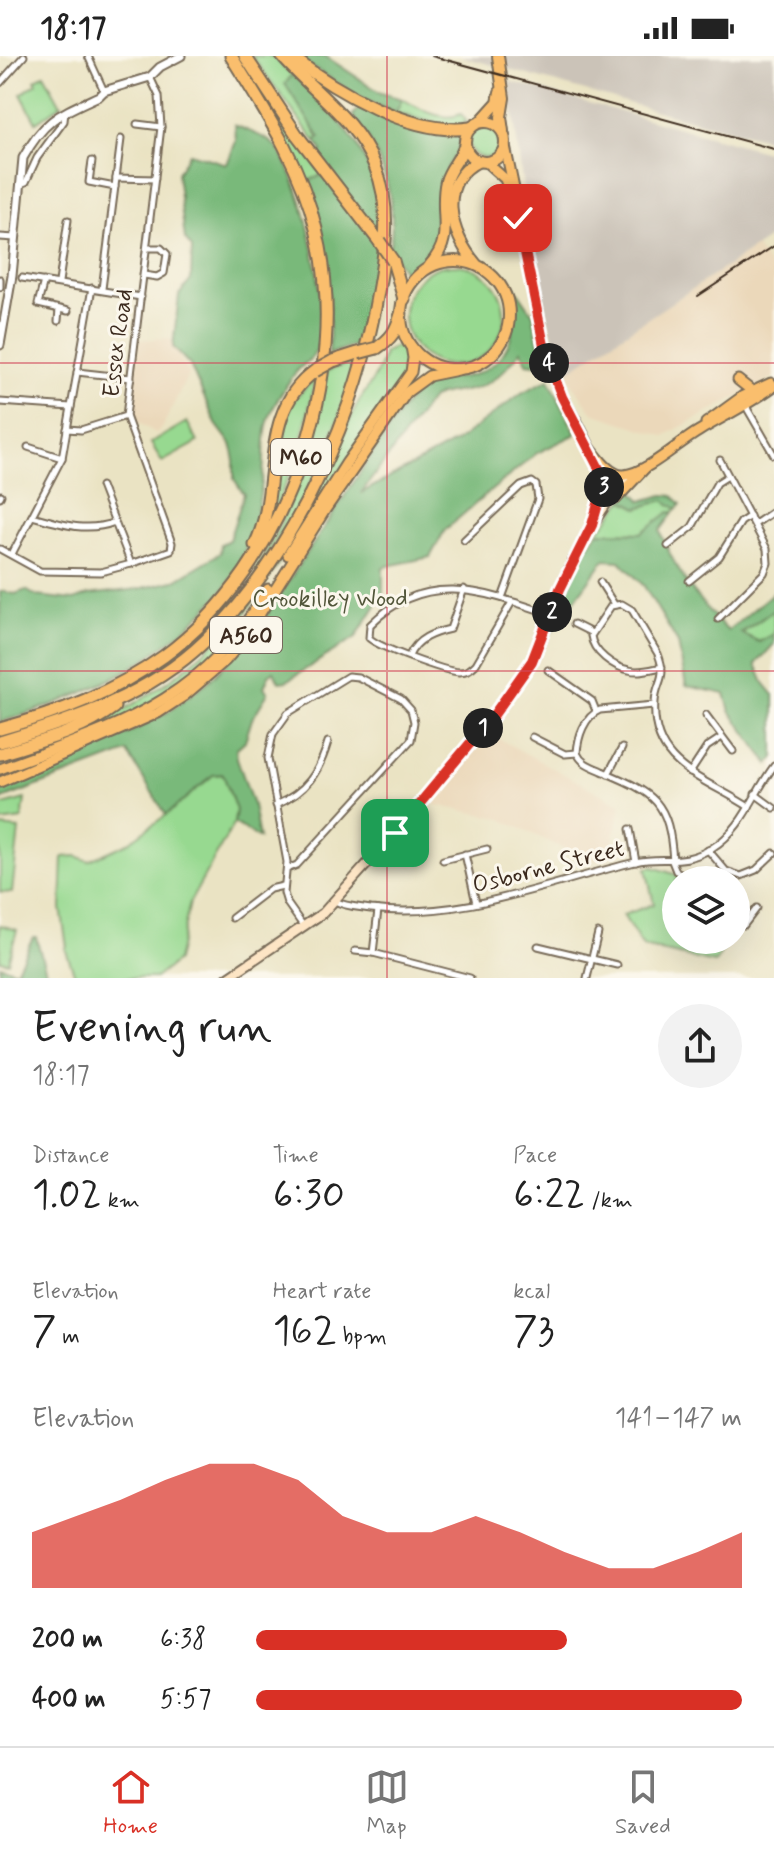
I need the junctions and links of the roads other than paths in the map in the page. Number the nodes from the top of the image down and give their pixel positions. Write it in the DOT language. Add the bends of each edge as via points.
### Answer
graph roads {
  1 [pos="24,56"];
  2 [pos="88,56"];
  3 [pos="181,56"];
  4 [pos="231,56"];
  5 [pos="245,56"];
  6 [pos="282,56"];
  7 [pos="291,56"];
  8 [pos="498,56"];
  9 [pos="150,77"];
  10 [pos="0,83"];
  11 [pos="502,86"];
  12 [pos="104,91"];
  13 [pos="65,111"];
  14 [pos="137,124"];
  15 [pos="475,125"];
  16 [pos="161,127"];
  17 [pos="503,133"];
  18 [pos="121,139"];
  19 [pos="465,142"];
  20 [pos="505,146"];
  21 [pos="92,161"];
  22 [pos="483,161"];
  23 [pos="116,178"];
  24 [pos="155,179"];
  25 [pos="19,184"];
  26 [pos="115,187"];
  27 [pos="518,218"];
  28 [pos="68,220"];
  29 [pos="0,237"];
  30 [pos="15,238"];
  31 [pos="147,248"];
  32 [pos="476,265"];
  33 [pos="429,267"];
  34 [pos="144,275"];
  35 [pos="22,278"];
  36 [pos="1,279"];
  37 [pos="44,281"];
  38 [pos="59,283"];
  39 [pos="0,287"];
  40 [pos="92,288"];
  41 [pos="102,289"];
  42 [pos="141,297"];
  43 [pos="404,299"];
  44 [pos="59,309"];
  45 [pos="68,311"];
  46 [pos="401,314"];
  47 [pos="58,321"];
  48 [pos="0,345"];
  49 [pos="411,346"];
  50 [pos="458,370"];
  51 [pos="77,372"];
  52 [pos="131,378"];
  53 [pos="738,380"];
  54 [pos="774,384"];
  55 [pos="745,401"];
  56 [pos="0,402"];
  57 [pos="71,407"];
  58 [pos="126,416"];
  59 [pos="67,429"];
  60 [pos="587,444"];
  61 [pos="28,447"];
  62 [pos="596,454"];
  63 [pos="774,455"];
  64 [pos="62,458"];
  65 [pos="720,460"];
  66 [pos="645,467"];
  67 [pos="728,476"];
  68 [pos="605,480"];
  69 [pos="101,486"];
  70 [pos="616,494"];
  71 [pos="774,511"];
  72 [pos="32,516"];
  73 [pos="750,516"];
  74 [pos="115,522"];
  75 [pos="755,524"];
  76 [pos="592,525"];
  77 [pos="464,540"];
  78 [pos="668,546"];
  79 [pos="0,549"];
  80 [pos="12,554"];
  81 [pos="131,564"];
  82 [pos="689,581"];
  83 [pos="600,582"];
  84 [pos="235,585"];
  85 [pos="464,589"];
  86 [pos="502,598"];
  87 [pos="512,602"];
  88 [pos="614,604"];
  89 [pos="551,615"];
  90 [pos="718,619"];
  91 [pos="574,624"];
  92 [pos="592,633"];
  93 [pos="409,656"];
  94 [pos="662,667"];
  95 [pos="548,670"];
  96 [pos="131,695"];
  97 [pos="654,705"];
  98 [pos="596,711"];
  99 [pos="706,715"];
  100 [pos="0,729"];
  101 [pos="532,737"];
  102 [pos="722,737"];
  103 [pos="0,742"];
  104 [pos="328,742"];
  105 [pos="622,748"];
  106 [pos="733,751"];
  107 [pos="577,753"];
  108 [pos="0,754"];
  109 [pos="774,766"];
  110 [pos="0,769"];
  111 [pos="690,773"];
  112 [pos="608,774"];
  113 [pos="0,782"];
  114 [pos="755,794"];
  115 [pos="276,805"];
  116 [pos="749,807"];
  117 [pos="774,808"];
  118 [pos="377,819"];
  119 [pos="630,829"];
  120 [pos="395,833"];
  121 [pos="487,849"];
  122 [pos="708,850"];
  123 [pos="774,853"];
  124 [pos="465,854"];
  125 [pos="443,860"];
  126 [pos="673,861"];
  127 [pos="636,862"];
  128 [pos="674,866"];
  129 [pos="287,869"];
  130 [pos="283,886"];
  131 [pos="335,901"];
  132 [pos="476,903"];
  133 [pos="757,908"];
  134 [pos="378,910"];
  135 [pos="750,917"];
  136 [pos="232,918"];
  137 [pos="304,928"];
  138 [pos="598,933"];
  139 [pos="538,946"];
  140 [pos="355,951"];
  141 [pos="373,953"];
  142 [pos="592,959"];
  143 [pos="617,965"];
  144 [pos="227,978"];
  145 [pos="470,978"];
  146 [pos="587,978"];
  1 -- 10 [label="street"];
  2 -- 12 [label="street"];
  3 -- 9 [label="street"];
  4 -- 84 [label="highway, M60" via="300,179 317,231 327,303 323,371 293,483"];
  5 -- 43 [label="highway, bridge" via="297,135 393,261"];
  6 -- 96 [label="highway, M60" via="350,124 366,146 381,185 386,218 382,266 364,359 340,430 269,562 205,641"];
  7 -- 15 [label="highway" via="314,75 386,112 453,130"];
  8 -- 11 [label="highway"];
  9 -- 12 [label="street"];
  9 -- 16 [label="street, Essex Road" via="159,96"];
  11 -- 15 [label="highway" via="498,102"];
  11 -- 17 [label="highway"];
  12 -- 13 [label="street"];
  13 -- 25 [label="street" via="26,182"];
  13 -- 25 [label="street" via="42,127 32,142"];
  14 -- 16 [label="street"];
  15 -- 17 [label="highway" via="491,122"];
  15 -- 19 [label="highway, A560"];
  16 -- 24 [label="street, Essex Road"];
  17 -- 20 [label="highway"];
  18 -- 23 [label="street"];
  19 -- 22 [label="highway" via="469,154"];
  19 -- 33 [label="highway, A560" via="445,187 443,247"];
  20 -- 22 [label="highway, A560" via="498,157"];
  20 -- 27 [label="main road"];
  21 -- 26 [label="street" via="89,186"];
  22 -- 27 [label="main road" via="505,179"];
  22 -- 32 [label="highway, A560" via="461,171 451,198 458,236"];
  23 -- 24 [label="street"];
  23 -- 26 [label="street"];
  24 -- 31 [label="street, Essex Road"];
  25 -- 30 [label="street"];
  26 -- 41 [label="street"];
  27 -- 60 [label="main road" via="551,367"];
  28 -- 38 [label="street"];
  29 -- 30 [label="street"];
  30 -- 48 [label="street"];
  31 -- 34 [label="street, Essex Road"];
  31 -- 34 [label="street, Essex Road" via="161,248 167,254 164,273"];
  32 -- 33 [label="highway" via="451,261"];
  32 -- 50 [label="highway, A560" via="495,277 506,294 508,328 491,357"];
  33 -- 43 [label="highway, A560"];
  34 -- 42 [label="street, Essex Road"];
  35 -- 37 [label="street"];
  36 -- 39 [label="street"];
  37 -- 38 [label="street"];
  37 -- 44 [label="street" via="38,304"];
  38 -- 40 [label="street"];
  40 -- 41 [label="street"];
  40 -- 51 [label="street"];
  41 -- 42 [label="street"];
  42 -- 52 [label="street, Essex Road"];
  43 -- 46 [label="highway, A560"];
  44 -- 45 [label="street"];
  44 -- 47 [label="street"];
  46 -- 49 [label="highway, A560"];
  46 -- 84 [label="highway, M60, bridge" via="390,340 315,371 300,382 282,410 266,515"];
  49 -- 50 [label="highway" via="431,364"];
  49 -- 110 [label="main road, A560" via="411,372 222,654 141,713"];
  50 -- 113 [label="main road, A560" via="429,376 407,392 226,660 158,713"];
  51 -- 52 [label="street"];
  51 -- 57 [label="street"];
  52 -- 58 [label="street, Essex Road"];
  53 -- 55 [label="main road"];
  54 -- 55 [label="main road"];
  55 -- 63 [label="street"];
  55 -- 66 [label="main road" via="714,416"];
  56 -- 57 [label="street"];
  57 -- 59 [label="street"];
  58 -- 59 [label="street"];
  58 -- 81 [label="street" via="172,543 171,550"];
  59 -- 64 [label="street"];
  60 -- 62 [label="main road"];
  60 -- 68 [label="main road"];
  61 -- 64 [label="street"];
  62 -- 66 [label="main road" via="621,475"];
  62 -- 70 [label="main road"];
  64 -- 72 [label="street"];
  65 -- 67 [label="street"];
  66 -- 70 [label="main road"];
  67 -- 73 [label="street"];
  67 -- 78 [label="street" via="717,483 692,527"];
  68 -- 70 [label="main road"];
  68 -- 76 [label="main road"];
  69 -- 74 [label="street"];
  70 -- 76 [label="main road"];
  71 -- 75 [label="street"];
  72 -- 74 [label="street" via="72,527"];
  72 -- 80 [label="street"];
  73 -- 75 [label="street"];
  73 -- 82 [label="street" via="719,557"];
  74 -- 81 [label="street"];
  75 -- 90 [label="street" via="768,563"];
  76 -- 89 [label="main road"];
  77 -- 86 [label="street" via="521,486 536,485 538,499"];
  79 -- 80 [label="street"];
  80 -- 81 [label="street" via="40,571 101,572"];
  83 -- 88 [label="street"];
  84 -- 100 [label="highway, M60" via="185,639 140,672 94,698"];
  85 -- 86 [label="street"];
  85 -- 93 [label="street" via="450,629 433,632"];
  85 -- 93 [label="street" via="438,590 398,603 370,625 373,642"];
  86 -- 87 [label="street"];
  87 -- 89 [label="street"];
  87 -- 93 [label="street" via="469,671"];
  88 -- 92 [label="street"];
  88 -- 94 [label="street" via="632,610"];
  89 -- 120 [label="main road" via="528,668"];
  91 -- 92 [label="street"];
  92 -- 94 [label="street" via="593,647 627,670"];
  94 -- 97 [label="street"];
  95 -- 98 [label="street" via="592,701"];
  96 -- 103 [label="highway, M60"];
  96 -- 108 [label="highway, M60" via="74,729"];
  97 -- 98 [label="street"];
  97 -- 111 [label="street" via="666,753"];
  98 -- 107 [label="street" via="586,721"];
  99 -- 102 [label="street"];
  101 -- 107 [label="street" via="565,754"];
  102 -- 106 [label="street"];
  102 -- 111 [label="street" via="707,747"];
  104 -- 115 [label="street" via="313,780"];
  105 -- 112 [label="street"];
  107 -- 112 [label="street" via="583,763"];
  109 -- 114 [label="street, Osborne Street"];
  111 -- 116 [label="street"];
  112 -- 126 [label="street" via="649,795 662,808 670,824"];
  114 -- 116 [label="street, Osborne Street"];
  114 -- 117 [label="street"];
  115 -- 129 [label="street"];
  115 -- 129 [label="street" via="268,758 273,734 288,713 348,676 401,699 411,710 411,740 299,863"];
  116 -- 122 [label="street, Osborne Street" via="732,832"];
  118 -- 120 [label="street"];
  119 -- 127 [label="street"];
  120 -- 131 [label="main road"];
  121 -- 124 [label="street"];
  122 -- 123 [label="street" via="726,871 741,876"];
  122 -- 126 [label="street, Osborne Street"];
  124 -- 125 [label="street"];
  124 -- 132 [label="street"];
  126 -- 127 [label="street, Osborne Street"];
  126 -- 128 [label="street"];
  127 -- 132 [label="street, Osborne Street"];
  129 -- 130 [label="street"];
  130 -- 136 [label="street" via="270,889"];
  130 -- 137 [label="street" via="287,903"];
  131 -- 134 [label="street, Osborne Street"];
  131 -- 137 [label="main road"];
  132 -- 134 [label="street, Osborne Street" via="416,912"];
  133 -- 135 [label="street"];
  134 -- 141 [label="street"];
  137 -- 144 [label="main road"];
  138 -- 142 [label="street"];
  139 -- 142 [label="street"];
  140 -- 141 [label="street"];
  141 -- 145 [label="street"];
  142 -- 143 [label="street"];
  142 -- 146 [label="street"];
}
